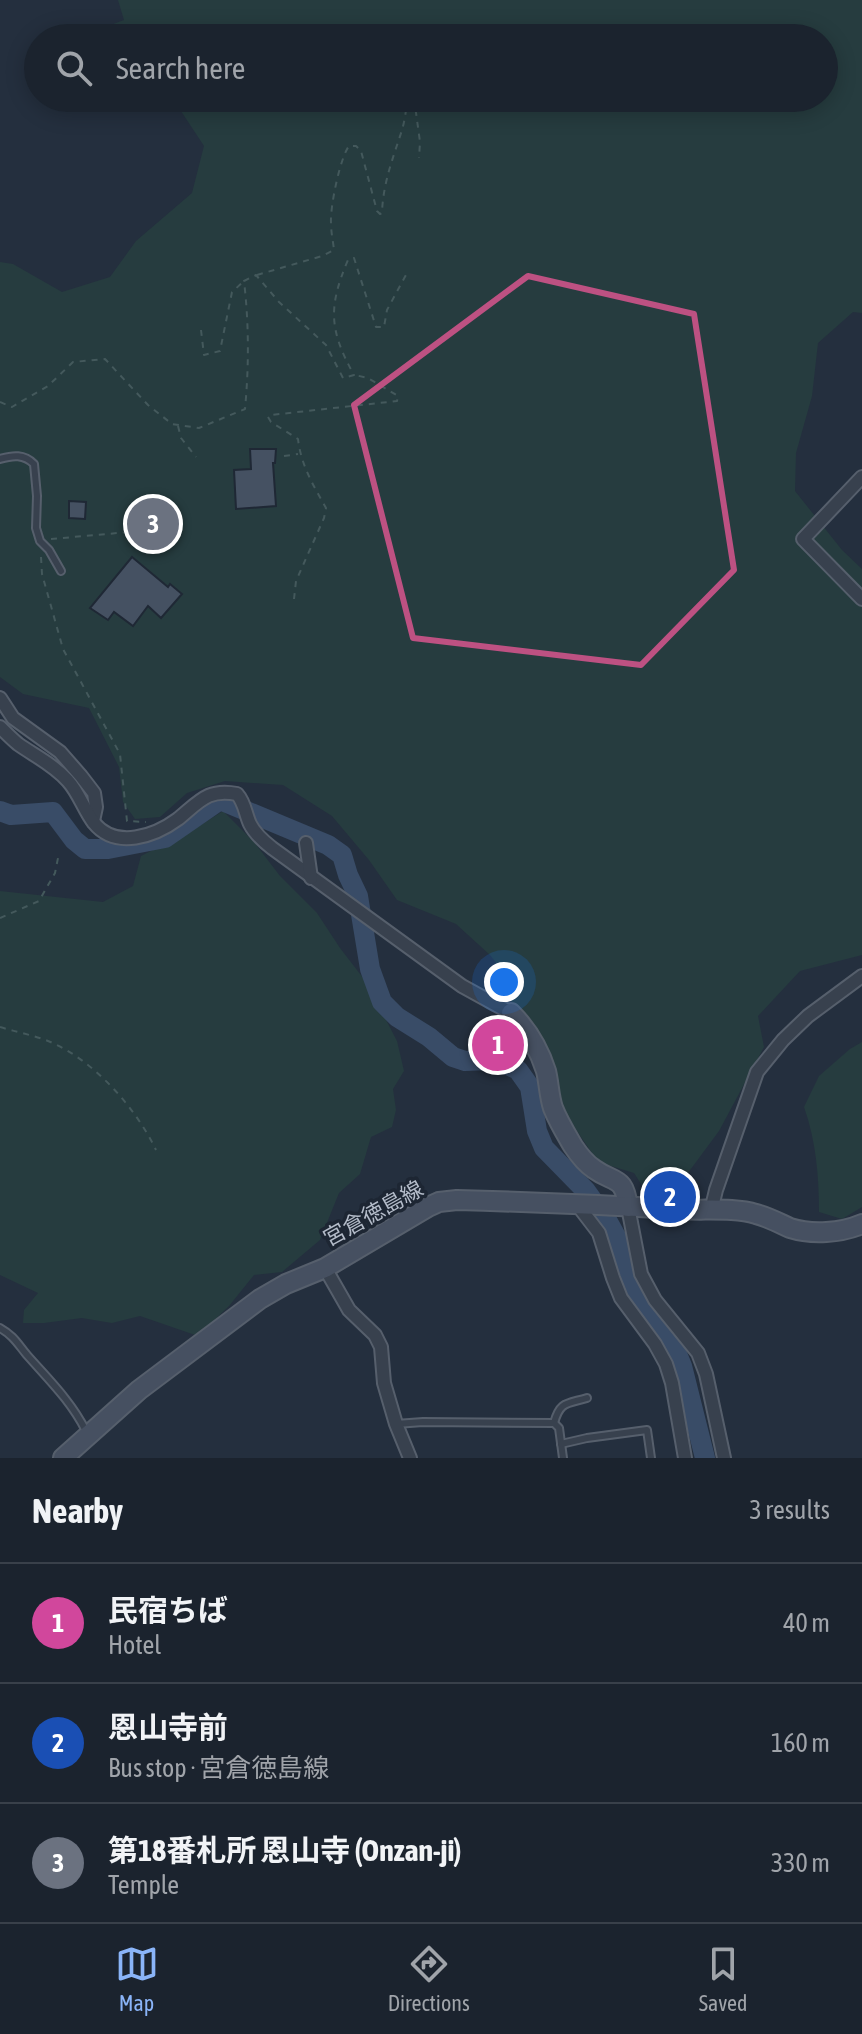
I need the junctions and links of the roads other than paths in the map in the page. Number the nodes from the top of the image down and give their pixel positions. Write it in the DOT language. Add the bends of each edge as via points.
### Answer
graph roads {
  1 [pos="0,459"];
  2 [pos="862,477"];
  3 [pos="61,571"];
  4 [pos="862,599"];
  5 [pos="0,698"];
  6 [pos="0,727"];
  7 [pos="93,821"];
  8 [pos="306,843"];
  9 [pos="311,878"];
  10 [pos="862,976"];
  11 [pos="511,1013"];
  12 [pos="580,1204"];
  13 [pos="620,1206"];
  14 [pos="711,1211"];
  15 [pos="862,1224"];
  16 [pos="325,1268"];
  17 [pos="0,1328"];
  18 [pos="587,1398"];
  19 [pos="554,1423"];
  20 [pos="396,1424"];
  21 [pos="88,1435"];
  22 [pos="561,1444"];
  23 [pos="63,1458"];
  24 [pos="410,1458"];
  25 [pos="563,1458"];
  26 [pos="651,1458"];
  27 [pos="685,1458"];
  28 [pos="724,1458"];
  1 -- 3 [label="lane" via="27,457 34,464 36,528"];
  2 -- 4 [label="street" via="803,539"];
  5 -- 7 [label="street" via="13,718 60,752 94,793"];
  6 -- 7 [label="street" via="68,781"];
  7 -- 9 [label="street" via="104,832 141,837 162,830 204,797 222,791 237,794 257,835"];
  8 -- 9 [label="street"];
  9 -- 11 [label="street" via="462,986"];
  10 -- 14 [label="street" via="808,1016 757,1072"];
  11 -- 13 [label="main road" via="535,1046 564,1131 593,1168 619,1181 627,1197"];
  12 -- 13 [label="main road, 宮倉徳島線"];
  12 -- 16 [label="main road, 宮倉徳島線" via="439,1202"];
  12 -- 27 [label="street" via="599,1233 621,1298 666,1364"];
  13 -- 14 [label="main road, 宮倉徳島線"];
  13 -- 28 [label="street" via="641,1274 698,1353"];
  14 -- 15 [label="main road, 宮倉徳島線" via="758,1214 793,1229 822,1233"];
  16 -- 20 [label="street" via="349,1310 381,1347"];
  16 -- 21 [label="main road, 宮倉徳島線" via="260,1299"];
  17 -- 21 [label="lane" via="67,1398"];
  18 -- 19 [label="lane" via="561,1406"];
  19 -- 20 [label="lane"];
  19 -- 22 [label="lane"];
  20 -- 24 [label="street"];
  21 -- 23 [label="main road, 宮倉徳島線"];
  22 -- 25 [label="lane"];
  22 -- 26 [label="lane" via="647,1430"];
}
